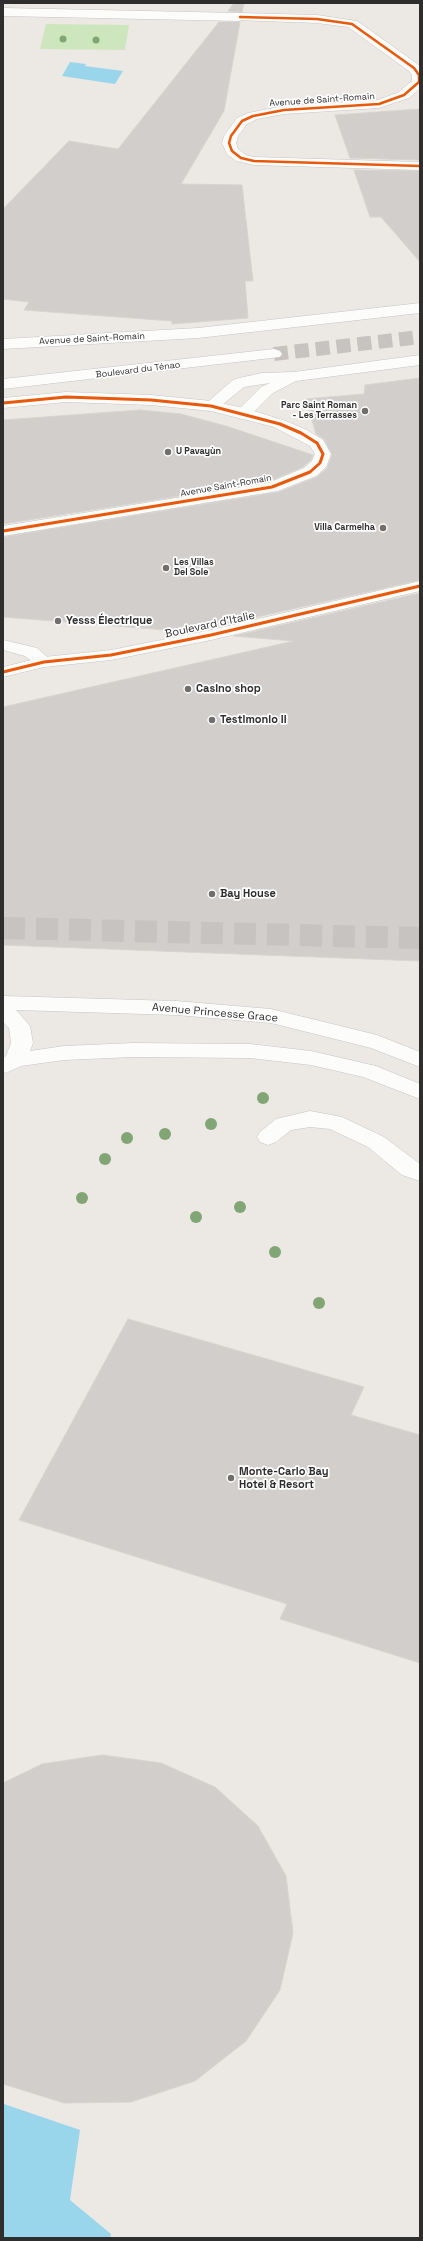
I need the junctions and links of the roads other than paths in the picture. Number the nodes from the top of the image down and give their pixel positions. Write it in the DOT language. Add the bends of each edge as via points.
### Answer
graph roads {
  1 [pos="3,12"];
  2 [pos="420,166"];
  3 [pos="420,308"];
  4 [pos="3,344"];
  5 [pos="274,354"];
  6 [pos="420,360"];
  7 [pos="294,377"];
  8 [pos="3,384"];
  9 [pos="3,403"];
  10 [pos="211,406"];
  11 [pos="244,413"];
  12 [pos="3,531"];
  13 [pos="420,586"];
  14 [pos="3,646"];
  15 [pos="44,662"];
  16 [pos="3,672"];
  17 [pos="3,1003"];
  18 [pos="3,1010"];
  19 [pos="420,1060"];
  20 [pos="9,1064"];
  21 [pos="420,1092"];
  22 [pos="268,1137"];
  23 [pos="420,1174"];
  1 -- 2 [label="street, Avenue de Saint-Romain" via="317,18 352,24 414,68 419,75 419,82 404,95 379,104 284,110 253,116 242,121 231,136 229,143 232,151 241,158 254,161"];
  3 -- 4 [label="street, Avenue de Saint-Romain" via="198,333"];
  5 -- 8 [label="street, Boulevard du Ténao"];
  6 -- 7 [label="street"];
  7 -- 10 [label="street" via="262,378 239,383"];
  7 -- 11 [label="street" via="267,390"];
  9 -- 10 [label="street, Avenue Saint-Romain" via="66,398 151,400"];
  10 -- 11 [label="street, Avenue Saint-Romain"];
  11 -- 12 [label="street, Avenue Saint-Romain" via="280,424 317,443 323,454 320,463 310,472 272,487"];
  13 -- 15 [label="street, Boulevard d'Italie" via="211,635 111,654"];
  14 -- 15 [label="street" via="31,652"];
  15 -- 16 [label="street, Boulevard d'Italie"];
  17 -- 19 [label="street, Avenue Princesse Grace" via="176,1008 271,1016 378,1042"];
  18 -- 20 [label="street" via="19,1026 22,1043"];
  20 -- 21 [label="street" via="64,1053 127,1050 250,1051 311,1058 368,1071"];
  22 -- 23 [label="street" via="284,1124 310,1119 334,1122 376,1142"];
}
